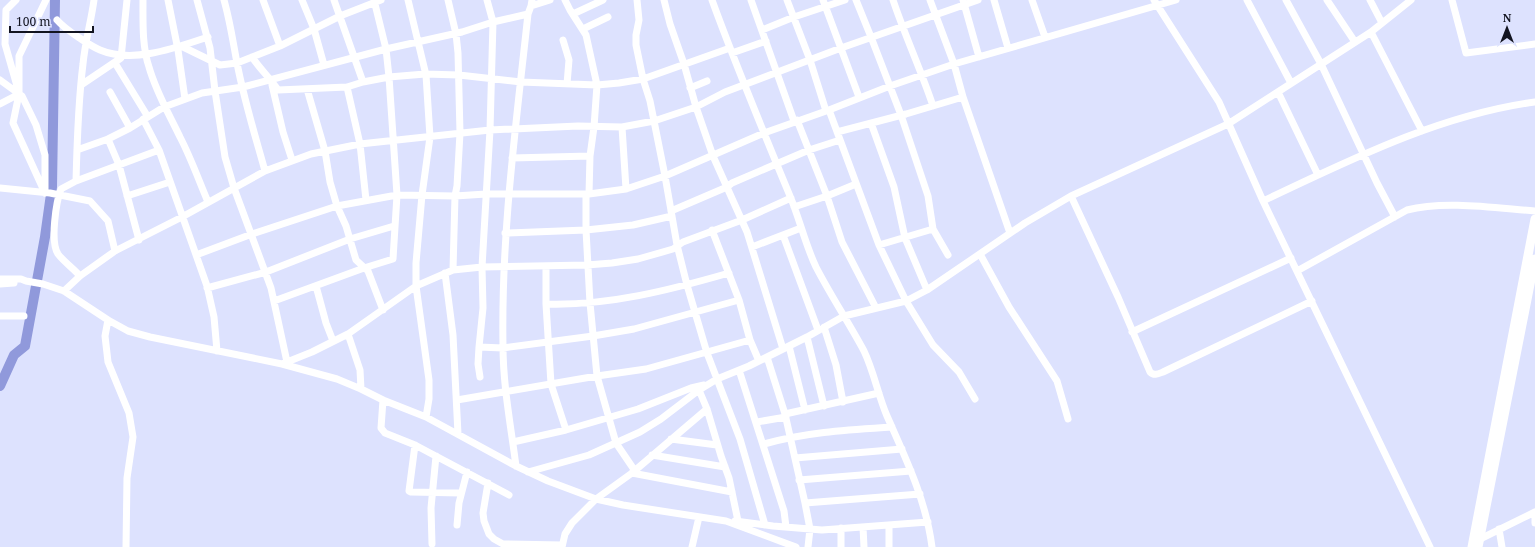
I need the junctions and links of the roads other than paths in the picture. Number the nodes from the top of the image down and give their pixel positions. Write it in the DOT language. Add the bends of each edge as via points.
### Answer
graph roads {
  1 [pos="16,0"];
  2 [pos="46,0"];
  3 [pos="94,0"];
  4 [pos="127,0"];
  5 [pos="143,0"];
  6 [pos="168,0"];
  7 [pos="197,0"];
  8 [pos="224,0"];
  9 [pos="263,0"];
  10 [pos="302,0"];
  11 [pos="334,0"];
  12 [pos="408,0"];
  13 [pos="448,0"];
  14 [pos="487,0"];
  15 [pos="550,0"];
  16 [pos="565,0"];
  17 [pos="603,0"];
  18 [pos="638,0"];
  19 [pos="664,0"];
  20 [pos="712,0"];
  21 [pos="751,0"];
  22 [pos="787,0"];
  23 [pos="845,0"];
  24 [pos="856,0"];
  25 [pos="893,0"];
  26 [pos="930,0"];
  27 [pos="978,0"];
  28 [pos="994,0"];
  29 [pos="1032,0"];
  30 [pos="1176,0"];
  31 [pos="1247,0"];
  32 [pos="1286,0"];
  33 [pos="1327,0"];
  34 [pos="1370,0"];
  35 [pos="1410,0"];
  36 [pos="1452,0"];
  37 [pos="377,1"];
  38 [pos="964,2"];
  39 [pos="1156,2"];
  40 [pos="532,3"];
  41 [pos="824,3"];
  42 [pos="528,14"];
  43 [pos="574,14"];
  44 [pos="935,15"];
  45 [pos="340,16"];
  46 [pos="608,17"];
  47 [pos="794,17"];
  48 [pos="57,20"];
  49 [pos="493,22"];
  50 [pos="1382,23"];
  51 [pos="902,28"];
  52 [pos="314,29"];
  53 [pos="583,29"];
  54 [pos="762,30"];
  55 [pos="1371,32"];
  56 [pos="456,34"];
  57 [pos="208,37"];
  58 [pos="872,37"];
  59 [pos="1045,37"];
  60 [pos="563,40"];
  61 [pos="766,40"];
  62 [pos="87,42"];
  63 [pos="418,42"];
  64 [pos="1355,42"];
  65 [pos="1535,44"];
  66 [pos="280,46"];
  67 [pos="179,47"];
  68 [pos="841,48"];
  69 [pos="1008,48"];
  70 [pos="386,49"];
  71 [pos="731,50"];
  72 [pos="146,54"];
  73 [pos="122,56"];
  74 [pos="252,57"];
  75 [pos="979,57"];
  76 [pos="355,58"];
  77 [pos="810,60"];
  78 [pos="115,63"];
  79 [pos="213,63"];
  80 [pos="237,63"];
  81 [pos="684,64"];
  82 [pos="954,64"];
  83 [pos="1321,64"];
  84 [pos="324,65"];
  85 [pos="777,72"];
  86 [pos="425,74"];
  87 [pos="459,75"];
  88 [pos="922,75"];
  89 [pos="389,76"];
  90 [pos="271,79"];
  91 [pos="491,79"];
  92 [pos="643,79"];
  93 [pos="707,81"];
  94 [pos="1,82"];
  95 [pos="363,82"];
  96 [pos="521,82"];
  97 [pos="567,84"];
  98 [pos="745,84"];
  99 [pos="1291,84"];
  100 [pos="81,85"];
  101 [pos="597,85"];
  102 [pos="890,86"];
  103 [pos="243,87"];
  104 [pos="347,87"];
  105 [pos="690,88"];
  106 [pos="307,89"];
  107 [pos="215,91"];
  108 [pos="110,92"];
  109 [pos="1278,92"];
  110 [pos="19,94"];
  111 [pos="963,97"];
  112 [pos="859,98"];
  113 [pos="184,99"];
  114 [pos="1535,102"];
  115 [pos="0,104"];
  116 [pos="933,106"];
  117 [pos="164,107"];
  118 [pos="696,107"];
  119 [pos="827,111"];
  120 [pos="901,115"];
  121 [pos="145,118"];
  122 [pos="654,121"];
  123 [pos="796,121"];
  124 [pos="872,123"];
  125 [pos="1228,124"];
  126 [pos="594,127"];
  127 [pos="622,127"];
  128 [pos="130,128"];
  129 [pos="490,130"];
  130 [pos="516,130"];
  131 [pos="1422,131"];
  132 [pos="837,132"];
  133 [pos="460,133"];
  134 [pos="764,133"];
  135 [pos="430,137"];
  136 [pos="108,139"];
  137 [pos="393,140"];
  138 [pos="840,140"];
  139 [pos="360,144"];
  140 [pos="77,150"];
  141 [pos="159,150"];
  142 [pos="809,150"];
  143 [pos="325,151"];
  144 [pos="1364,155"];
  145 [pos="590,156"];
  146 [pos="713,156"];
  147 [pos="512,158"];
  148 [pos="292,160"];
  149 [pos="776,164"];
  150 [pos="119,165"];
  151 [pos="265,171"];
  152 [pos="1318,175"];
  153 [pos="665,176"];
  154 [pos="76,181"];
  155 [pos="170,182"];
  156 [pos="856,184"];
  157 [pos="727,187"];
  158 [pos="0,188"];
  159 [pos="234,188"];
  160 [pos="626,189"];
  161 [pos="47,193"];
  162 [pos="486,194"];
  163 [pos="508,194"];
  164 [pos="588,194"];
  165 [pos="58,195"];
  166 [pos="396,195"];
  167 [pos="422,195"];
  168 [pos="127,196"];
  169 [pos="455,196"];
  170 [pos="827,196"];
  171 [pos="1071,196"];
  172 [pos="791,198"];
  173 [pos="366,200"];
  174 [pos="1263,201"];
  175 [pos="208,202"];
  176 [pos="337,206"];
  177 [pos="794,206"];
  178 [pos="1535,211"];
  179 [pos="672,214"];
  180 [pos="182,217"];
  181 [pos="1395,217"];
  182 [pos="1535,219"];
  183 [pos="742,220"];
  184 [pos="394,226"];
  185 [pos="801,228"];
  186 [pos="933,229"];
  187 [pos="586,230"];
  188 [pos="712,230"];
  189 [pos="505,233"];
  190 [pos="1010,233"];
  191 [pos="252,234"];
  192 [pos="783,235"];
  193 [pos="905,238"];
  194 [pos="350,239"];
  195 [pos="139,240"];
  196 [pos="879,245"];
  197 [pos="678,246"];
  198 [pos="752,247"];
  199 [pos="115,251"];
  200 [pos="980,254"];
  201 [pos="196,255"];
  202 [pos="948,255"];
  203 [pos="1291,258"];
  204 [pos="1535,259"];
  205 [pos="587,265"];
  206 [pos="546,266"];
  207 [pos="482,267"];
  208 [pos="503,267"];
  209 [pos="364,268"];
  210 [pos="453,270"];
  211 [pos="1297,271"];
  212 [pos="266,272"];
  213 [pos="445,273"];
  214 [pos="729,273"];
  215 [pos="80,276"];
  216 [pos="0,279"];
  217 [pos="28,282"];
  218 [pos="0,284"];
  219 [pos="687,285"];
  220 [pos="316,286"];
  221 [pos="416,286"];
  222 [pos="207,288"];
  223 [pos="927,290"];
  224 [pos="64,291"];
  225 [pos="739,300"];
  226 [pos="906,300"];
  227 [pos="274,301"];
  228 [pos="1312,301"];
  229 [pos="590,303"];
  230 [pos="546,304"];
  231 [pos="876,308"];
  232 [pos="383,310"];
  233 [pos="695,313"];
  234 [pos="0,316"];
  235 [pos="24,316"];
  236 [pos="844,316"];
  237 [pos="108,320"];
  238 [pos="821,328"];
  239 [pos="1132,332"];
  240 [pos="348,334"];
  241 [pos="593,336"];
  242 [pos="807,337"];
  243 [pos="750,340"];
  244 [pos="333,341"];
  245 [pos="548,342"];
  246 [pos="479,347"];
  247 [pos="786,347"];
  248 [pos="503,348"];
  249 [pos="217,351"];
  250 [pos="707,353"];
  251 [pos="768,356"];
  252 [pos="759,360"];
  253 [pos="284,363"];
  254 [pos="740,370"];
  255 [pos="597,376"];
  256 [pos="480,377"];
  257 [pos="1508,377"];
  258 [pos="717,379"];
  259 [pos="709,383"];
  260 [pos="550,384"];
  261 [pos="361,389"];
  262 [pos="699,390"];
  263 [pos="506,392"];
  264 [pos="879,393"];
  265 [pos="975,399"];
  266 [pos="383,400"];
  267 [pos="457,400"];
  268 [pos="843,402"];
  269 [pos="824,406"];
  270 [pos="707,409"];
  271 [pos="805,410"];
  272 [pos="785,415"];
  273 [pos="426,417"];
  274 [pos="609,417"];
  275 [pos="1068,419"];
  276 [pos="757,422"];
  277 [pos="892,427"];
  278 [pos="566,430"];
  279 [pos="458,434"];
  280 [pos="790,437"];
  281 [pos="671,439"];
  282 [pos="513,442"];
  283 [pos="616,443"];
  284 [pos="764,444"];
  285 [pos="414,445"];
  286 [pos="718,445"];
  287 [pos="902,449"];
  288 [pos="652,455"];
  289 [pos="436,456"];
  290 [pos="794,458"];
  291 [pos="516,466"];
  292 [pos="725,467"];
  293 [pos="911,471"];
  294 [pos="467,472"];
  295 [pos="528,472"];
  296 [pos="634,472"];
  297 [pos="799,480"];
  298 [pos="488,484"];
  299 [pos="432,492"];
  300 [pos="732,492"];
  301 [pos="461,493"];
  302 [pos="920,494"];
  303 [pos="509,495"];
  304 [pos="596,499"];
  305 [pos="805,504"];
  306 [pos="1535,512"];
  307 [pos="699,516"];
  308 [pos="726,521"];
  309 [pos="738,521"];
  310 [pos="928,522"];
  311 [pos="1535,523"];
  312 [pos="889,524"];
  313 [pos="457,525"];
  314 [pos="765,525"];
  315 [pos="786,527"];
  316 [pos="863,527"];
  317 [pos="841,528"];
  318 [pos="810,529"];
  319 [pos="1498,529"];
  320 [pos="1479,543"];
  321 [pos="432,544"];
  322 [pos="562,546"];
  323 [pos="126,547"];
  324 [pos="692,547"];
  325 [pos="796,547"];
  326 [pos="808,547"];
  327 [pos="841,547"];
  328 [pos="864,547"];
  329 [pos="889,547"];
  330 [pos="932,547"];
  331 [pos="1430,547"];
  332 [pos="1472,547"];
  333 [pos="1502,547"];
  1 -- 110 [label="street" via="6,10 5,44"];
  2 -- 110 [label="street" via="19,56"];
  3 -- 62 [label="street"];
  4 -- 73 [label="street"];
  5 -- 72 [label="street"];
  6 -- 67 [label="street"];
  7 -- 57 [label="street"];
  8 -- 80 [label="street"];
  9 -- 66 [label="street"];
  10 -- 52 [label="street"];
  11 -- 45 [label="street"];
  12 -- 63 [label="street"];
  13 -- 56 [label="street"];
  14 -- 49 [label="street"];
  15 -- 40 [label="street"];
  16 -- 43 [label="street"];
  17 -- 43 [label="street"];
  18 -- 92 [label="street" via="636,45"];
  19 -- 81 [label="street"];
  20 -- 71 [label="street"];
  21 -- 54 [label="street"];
  22 -- 47 [label="street"];
  23 -- 41 [label="street"];
  24 -- 58 [label="street"];
  25 -- 51 [label="street"];
  26 -- 44 [label="street"];
  27 -- 38 [label="street"];
  28 -- 69 [label="street"];
  29 -- 59 [label="street"];
  30 -- 39 [label="street"];
  31 -- 99 [label="street"];
  32 -- 83 [label="street"];
  33 -- 64 [label="street"];
  34 -- 50 [label="street"];
  35 -- 50 [label="street"];
  36 -- 65 [label="street" via="1466,53"];
  37 -- 45 [label="street"];
  37 -- 70 [label="street"];
  38 -- 44 [label="street"];
  38 -- 75 [label="street"];
  39 -- 59 [label="street"];
  39 -- 125 [label="street" via="1219,102"];
  40 -- 42 [label="street"];
  41 -- 47 [label="street"];
  41 -- 68 [label="street"];
  42 -- 49 [label="street"];
  42 -- 96 [label="street"];
  43 -- 53 [label="street"];
  44 -- 51 [label="street"];
  44 -- 82 [label="street"];
  45 -- 52 [label="street"];
  45 -- 76 [label="street"];
  46 -- 53 [label="street"];
  47 -- 54 [label="street"];
  47 -- 77 [label="street"];
  48 -- 62 [label="street" via="64,28"];
  49 -- 56 [label="street"];
  49 -- 91 [label="street"];
  50 -- 55 [label="street"];
  51 -- 58 [label="street"];
  51 -- 88 [label="street"];
  52 -- 66 [label="street"];
  52 -- 84 [label="street"];
  53 -- 101 [label="street"];
  54 -- 61 [label="street"];
  55 -- 64 [label="street"];
  55 -- 131 [label="street"];
  56 -- 63 [label="street"];
  56 -- 87 [label="street"];
  57 -- 67 [label="street"];
  57 -- 79 [label="street"];
  58 -- 68 [label="street"];
  58 -- 102 [label="street"];
  59 -- 69 [label="street"];
  60 -- 97 [label="street" via="569,60"];
  61 -- 71 [label="street"];
  61 -- 85 [label="street"];
  62 -- 73 [label="street" via="100,50"];
  62 -- 100 [label="street"];
  63 -- 70 [label="street"];
  63 -- 86 [label="street"];
  64 -- 83 [label="street"];
  66 -- 74 [label="street"];
  67 -- 72 [label="street"];
  67 -- 79 [label="street"];
  67 -- 113 [label="street"];
  68 -- 77 [label="street"];
  68 -- 112 [label="street"];
  69 -- 75 [label="street"];
  70 -- 76 [label="street"];
  70 -- 89 [label="street"];
  71 -- 81 [label="street"];
  71 -- 98 [label="street"];
  72 -- 73 [label="street"];
  72 -- 117 [label="street" via="148,67"];
  73 -- 78 [label="street"];
  74 -- 80 [label="street"];
  74 -- 90 [label="street"];
  75 -- 82 [label="street"];
  76 -- 84 [label="street"];
  76 -- 95 [label="street"];
  77 -- 85 [label="street"];
  77 -- 119 [label="street"];
  78 -- 100 [label="street"];
  78 -- 121 [label="street"];
  79 -- 80 [label="street"];
  79 -- 107 [label="street"];
  80 -- 103 [label="street"];
  81 -- 92 [label="street"];
  81 -- 105 [label="street"];
  82 -- 88 [label="street"];
  82 -- 111 [label="street"];
  83 -- 99 [label="street"];
  83 -- 144 [label="street"];
  84 -- 90 [label="street"];
  85 -- 98 [label="street"];
  85 -- 123 [label="street"];
  86 -- 87 [label="street"];
  86 -- 89 [label="street"];
  86 -- 135 [label="street"];
  87 -- 91 [label="street"];
  87 -- 133 [label="street"];
  88 -- 102 [label="street"];
  88 -- 116 [label="street"];
  89 -- 95 [label="street"];
  89 -- 137 [label="street"];
  90 -- 103 [label="street"];
  90 -- 106 [label="street" via="278,90"];
  90 -- 148 [label="street"];
  91 -- 96 [label="street"];
  91 -- 129 [label="street"];
  92 -- 101 [label="street"];
  92 -- 122 [label="street"];
  93 -- 105 [label="street"];
  94 -- 110 [label="street"];
  95 -- 104 [label="street"];
  96 -- 97 [label="street"];
  96 -- 130 [label="street"];
  97 -- 101 [label="street"];
  98 -- 118 [label="street"];
  98 -- 134 [label="street"];
  99 -- 109 [label="street"];
  100 -- 140 [label="street"];
  101 -- 126 [label="street"];
  102 -- 112 [label="street"];
  102 -- 120 [label="street"];
  103 -- 107 [label="street"];
  103 -- 151 [label="street"];
  104 -- 106 [label="street"];
  104 -- 139 [label="street"];
  105 -- 118 [label="street"];
  106 -- 143 [label="street"];
  107 -- 113 [label="street"];
  107 -- 159 [label="street" via="225,157"];
  108 -- 128 [label="street"];
  109 -- 125 [label="street"];
  109 -- 152 [label="street"];
  110 -- 115 [label="street"];
  110 -- 161 [label="street" via="36,125 45,155"];
  110 -- 161 [label="street" via="13,122"];
  111 -- 116 [label="street"];
  111 -- 190 [label="street"];
  112 -- 119 [label="street"];
  113 -- 117 [label="street"];
  114 -- 131 [label="street" via="1478,114"];
  116 -- 120 [label="street"];
  117 -- 121 [label="street"];
  117 -- 175 [label="street"];
  118 -- 122 [label="street"];
  118 -- 146 [label="street"];
  119 -- 123 [label="street"];
  119 -- 132 [label="street"];
  120 -- 124 [label="street"];
  120 -- 186 [label="street" via="928,196"];
  121 -- 128 [label="street"];
  121 -- 141 [label="street"];
  122 -- 127 [label="street"];
  122 -- 153 [label="street"];
  123 -- 134 [label="street"];
  123 -- 142 [label="street"];
  124 -- 132 [label="street"];
  124 -- 193 [label="street" via="894,187"];
  125 -- 171 [label="street"];
  125 -- 174 [label="street"];
  126 -- 127 [label="street"];
  126 -- 130 [label="street"];
  126 -- 145 [label="street"];
  127 -- 160 [label="street"];
  128 -- 136 [label="street"];
  129 -- 130 [label="street"];
  129 -- 133 [label="street"];
  129 -- 162 [label="street"];
  130 -- 147 [label="street"];
  131 -- 144 [label="street"];
  132 -- 138 [label="street"];
  133 -- 135 [label="street"];
  133 -- 169 [label="street"];
  134 -- 146 [label="street"];
  134 -- 149 [label="street"];
  135 -- 137 [label="street"];
  135 -- 167 [label="street"];
  136 -- 140 [label="street"];
  136 -- 150 [label="street"];
  137 -- 139 [label="street"];
  137 -- 166 [label="street"];
  138 -- 142 [label="street"];
  138 -- 156 [label="street"];
  139 -- 143 [label="street"];
  139 -- 173 [label="street"];
  140 -- 154 [label="street"];
  141 -- 150 [label="street"];
  141 -- 155 [label="street"];
  142 -- 149 [label="street"];
  142 -- 170 [label="street"];
  143 -- 148 [label="street"];
  143 -- 176 [label="street"];
  144 -- 152 [label="street"];
  144 -- 181 [label="street"];
  145 -- 147 [label="street"];
  145 -- 164 [label="street"];
  146 -- 153 [label="street"];
  146 -- 157 [label="street"];
  147 -- 163 [label="street"];
  148 -- 151 [label="street"];
  149 -- 157 [label="street"];
  149 -- 172 [label="street"];
  150 -- 154 [label="street"];
  150 -- 168 [label="street"];
  151 -- 159 [label="street"];
  152 -- 174 [label="street"];
  153 -- 160 [label="street"];
  153 -- 179 [label="street"];
  154 -- 165 [label="street" via="61,189"];
  155 -- 168 [label="street"];
  155 -- 180 [label="street"];
  156 -- 170 [label="street"];
  156 -- 196 [label="street"];
  157 -- 179 [label="street"];
  157 -- 183 [label="street"];
  158 -- 161 [label="street"];
  159 -- 175 [label="street"];
  159 -- 191 [label="street"];
  160 -- 164 [label="street"];
  161 -- 165 [label="street"];
  162 -- 163 [label="street"];
  162 -- 169 [label="street"];
  162 -- 207 [label="street"];
  163 -- 164 [label="street"];
  163 -- 189 [label="street"];
  164 -- 187 [label="street"];
  165 -- 199 [label="street" via="90,201 108,221"];
  165 -- 215 [label="street" via="56,250"];
  166 -- 167 [label="street"];
  166 -- 173 [label="street"];
  166 -- 184 [label="street"];
  167 -- 169 [label="street"];
  167 -- 221 [label="street"];
  168 -- 195 [label="street"];
  169 -- 210 [label="street"];
  170 -- 177 [label="street"];
  170 -- 231 [label="street" via="842,242"];
  171 -- 190 [label="street"];
  171 -- 239 [label="street"];
  172 -- 177 [label="street"];
  172 -- 183 [label="street"];
  173 -- 176 [label="street"];
  174 -- 203 [label="street"];
  175 -- 180 [label="street"];
  176 -- 191 [label="street"];
  176 -- 194 [label="street"];
  177 -- 185 [label="street"];
  178 -- 181 [label="street" via="1444,205 1417,207"];
  179 -- 187 [label="street" via="633,225"];
  179 -- 197 [label="street"];
  180 -- 195 [label="street"];
  180 -- 201 [label="street"];
  181 -- 211 [label="street"];
  182 -- 257 [label="main road"];
  183 -- 188 [label="street"];
  183 -- 198 [label="street"];
  184 -- 194 [label="street"];
  184 -- 209 [label="street" via="393,259"];
  185 -- 192 [label="street"];
  185 -- 236 [label="street" via="816,266"];
  186 -- 193 [label="street"];
  186 -- 202 [label="street"];
  187 -- 189 [label="street"];
  187 -- 205 [label="street"];
  188 -- 197 [label="street"];
  188 -- 214 [label="street"];
  189 -- 208 [label="street"];
  190 -- 200 [label="street"];
  191 -- 201 [label="street"];
  191 -- 212 [label="street"];
  192 -- 198 [label="street"];
  192 -- 238 [label="street"];
  193 -- 196 [label="street"];
  193 -- 223 [label="street"];
  194 -- 209 [label="street" via="356,260"];
  194 -- 212 [label="street"];
  195 -- 199 [label="street"];
  196 -- 226 [label="street"];
  197 -- 205 [label="street" via="638,259"];
  197 -- 219 [label="street"];
  198 -- 247 [label="street"];
  199 -- 215 [label="street"];
  200 -- 223 [label="street"];
  200 -- 275 [label="street" via="1009,307 1056,381"];
  201 -- 222 [label="street"];
  203 -- 211 [label="street"];
  203 -- 239 [label="street"];
  204 -- 257 [label="main road"];
  205 -- 206 [label="street"];
  205 -- 229 [label="street"];
  206 -- 208 [label="street"];
  206 -- 230 [label="street"];
  207 -- 208 [label="street"];
  207 -- 210 [label="street"];
  207 -- 246 [label="street"];
  208 -- 248 [label="street"];
  209 -- 220 [label="street"];
  209 -- 232 [label="street" via="368,271"];
  210 -- 213 [label="street"];
  211 -- 228 [label="street"];
  212 -- 222 [label="street"];
  212 -- 227 [label="street"];
  213 -- 221 [label="street"];
  213 -- 267 [label="street" via="453,335"];
  214 -- 219 [label="street"];
  214 -- 225 [label="street"];
  215 -- 224 [label="street"];
  216 -- 217 [label="street" via="21,278"];
  217 -- 218 [label="street"];
  217 -- 224 [label="street"];
  219 -- 229 [label="street"];
  219 -- 233 [label="street"];
  220 -- 227 [label="street"];
  220 -- 244 [label="street"];
  221 -- 232 [label="street"];
  221 -- 273 [label="street" via="429,380"];
  222 -- 249 [label="street" via="214,317"];
  223 -- 226 [label="street"];
  224 -- 237 [label="street"];
  225 -- 233 [label="street"];
  225 -- 243 [label="street"];
  226 -- 231 [label="street"];
  226 -- 265 [label="street" via="933,345 959,372"];
  227 -- 253 [label="street"];
  228 -- 239 [label="street" via="1156,375 1150,372"];
  228 -- 331 [label="street"];
  229 -- 230 [label="street"];
  229 -- 241 [label="street"];
  230 -- 245 [label="street"];
  231 -- 236 [label="street"];
  232 -- 240 [label="street"];
  233 -- 241 [label="street"];
  233 -- 250 [label="street"];
  234 -- 235 [label="street"];
  236 -- 238 [label="street"];
  236 -- 264 [label="street" via="864,352"];
  237 -- 249 [label="street" via="128,331 150,338"];
  237 -- 323 [label="street" via="105,336 108,362 129,413 133,437 127,478"];
  238 -- 242 [label="street"];
  238 -- 268 [label="street" via="836,365"];
  240 -- 244 [label="street"];
  240 -- 261 [label="street" via="360,370"];
  241 -- 245 [label="street"];
  241 -- 255 [label="street"];
  242 -- 247 [label="street"];
  242 -- 269 [label="street"];
  243 -- 250 [label="street"];
  243 -- 252 [label="street"];
  244 -- 253 [label="street"];
  245 -- 248 [label="street"];
  245 -- 260 [label="street"];
  246 -- 248 [label="street"];
  246 -- 256 [label="street"];
  247 -- 251 [label="street"];
  247 -- 271 [label="street"];
  248 -- 263 [label="street"];
  249 -- 253 [label="street"];
  250 -- 255 [label="street" via="646,369"];
  250 -- 258 [label="street"];
  251 -- 252 [label="street"];
  251 -- 272 [label="street"];
  252 -- 254 [label="street"];
  253 -- 261 [label="street"];
  254 -- 258 [label="street"];
  254 -- 276 [label="street"];
  255 -- 260 [label="street"];
  255 -- 274 [label="street"];
  257 -- 320 [label="main road"];
  257 -- 332 [label="main road"];
  258 -- 259 [label="street"];
  258 -- 314 [label="street" via="740,438"];
  259 -- 262 [label="street"];
  259 -- 274 [label="street"];
  260 -- 263 [label="street"];
  260 -- 278 [label="street"];
  261 -- 266 [label="street"];
  262 -- 270 [label="street"];
  262 -- 283 [label="street" via="661,419"];
  263 -- 267 [label="street"];
  263 -- 282 [label="street"];
  264 -- 268 [label="street"];
  264 -- 277 [label="street"];
  266 -- 273 [label="street"];
  266 -- 285 [label="street" via="381,428 385,433"];
  267 -- 279 [label="street"];
  268 -- 269 [label="street"];
  269 -- 271 [label="street"];
  270 -- 281 [label="street"];
  270 -- 286 [label="street"];
  271 -- 272 [label="street"];
  272 -- 276 [label="street"];
  272 -- 280 [label="street"];
  273 -- 279 [label="street"];
  274 -- 278 [label="street"];
  274 -- 283 [label="street"];
  276 -- 284 [label="street"];
  277 -- 280 [label="street" via="831,430"];
  277 -- 287 [label="street"];
  278 -- 282 [label="street"];
  279 -- 291 [label="street"];
  280 -- 284 [label="street"];
  280 -- 290 [label="street"];
  281 -- 286 [label="street"];
  281 -- 288 [label="street"];
  282 -- 291 [label="street"];
  283 -- 295 [label="street" via="589,455"];
  283 -- 296 [label="street"];
  284 -- 315 [label="street" via="784,511"];
  285 -- 289 [label="street"];
  285 -- 299 [label="street" via="409,491"];
  286 -- 292 [label="street"];
  287 -- 290 [label="street"];
  287 -- 293 [label="street"];
  288 -- 292 [label="street"];
  288 -- 296 [label="street"];
  289 -- 294 [label="street"];
  289 -- 299 [label="street"];
  290 -- 297 [label="street"];
  291 -- 295 [label="street"];
  292 -- 300 [label="street"];
  293 -- 297 [label="street"];
  293 -- 302 [label="street"];
  294 -- 298 [label="street"];
  294 -- 301 [label="street"];
  295 -- 304 [label="street"];
  296 -- 300 [label="street"];
  296 -- 304 [label="street"];
  297 -- 305 [label="street"];
  298 -- 303 [label="street"];
  298 -- 322 [label="street" via="483,513 489,534 494,539 503,544"];
  299 -- 301 [label="street"];
  299 -- 321 [label="street"];
  300 -- 309 [label="street"];
  301 -- 313 [label="street"];
  302 -- 305 [label="street"];
  302 -- 310 [label="street"];
  304 -- 307 [label="street"];
  304 -- 322 [label="street" via="572,523 565,534"];
  305 -- 318 [label="street"];
  306 -- 311 [label="street"];
  306 -- 319 [label="street"];
  307 -- 308 [label="street"];
  307 -- 324 [label="street"];
  308 -- 309 [label="street"];
  308 -- 325 [label="street"];
  309 -- 314 [label="street"];
  310 -- 312 [label="street"];
  310 -- 330 [label="street"];
  312 -- 316 [label="street"];
  312 -- 329 [label="street"];
  314 -- 315 [label="street"];
  315 -- 318 [label="street"];
  316 -- 317 [label="street"];
  316 -- 328 [label="street"];
  317 -- 318 [label="street"];
  317 -- 327 [label="street"];
  318 -- 326 [label="street"];
  319 -- 320 [label="street"];
  319 -- 333 [label="street"];
  320 -- 332 [label="street"];
}
